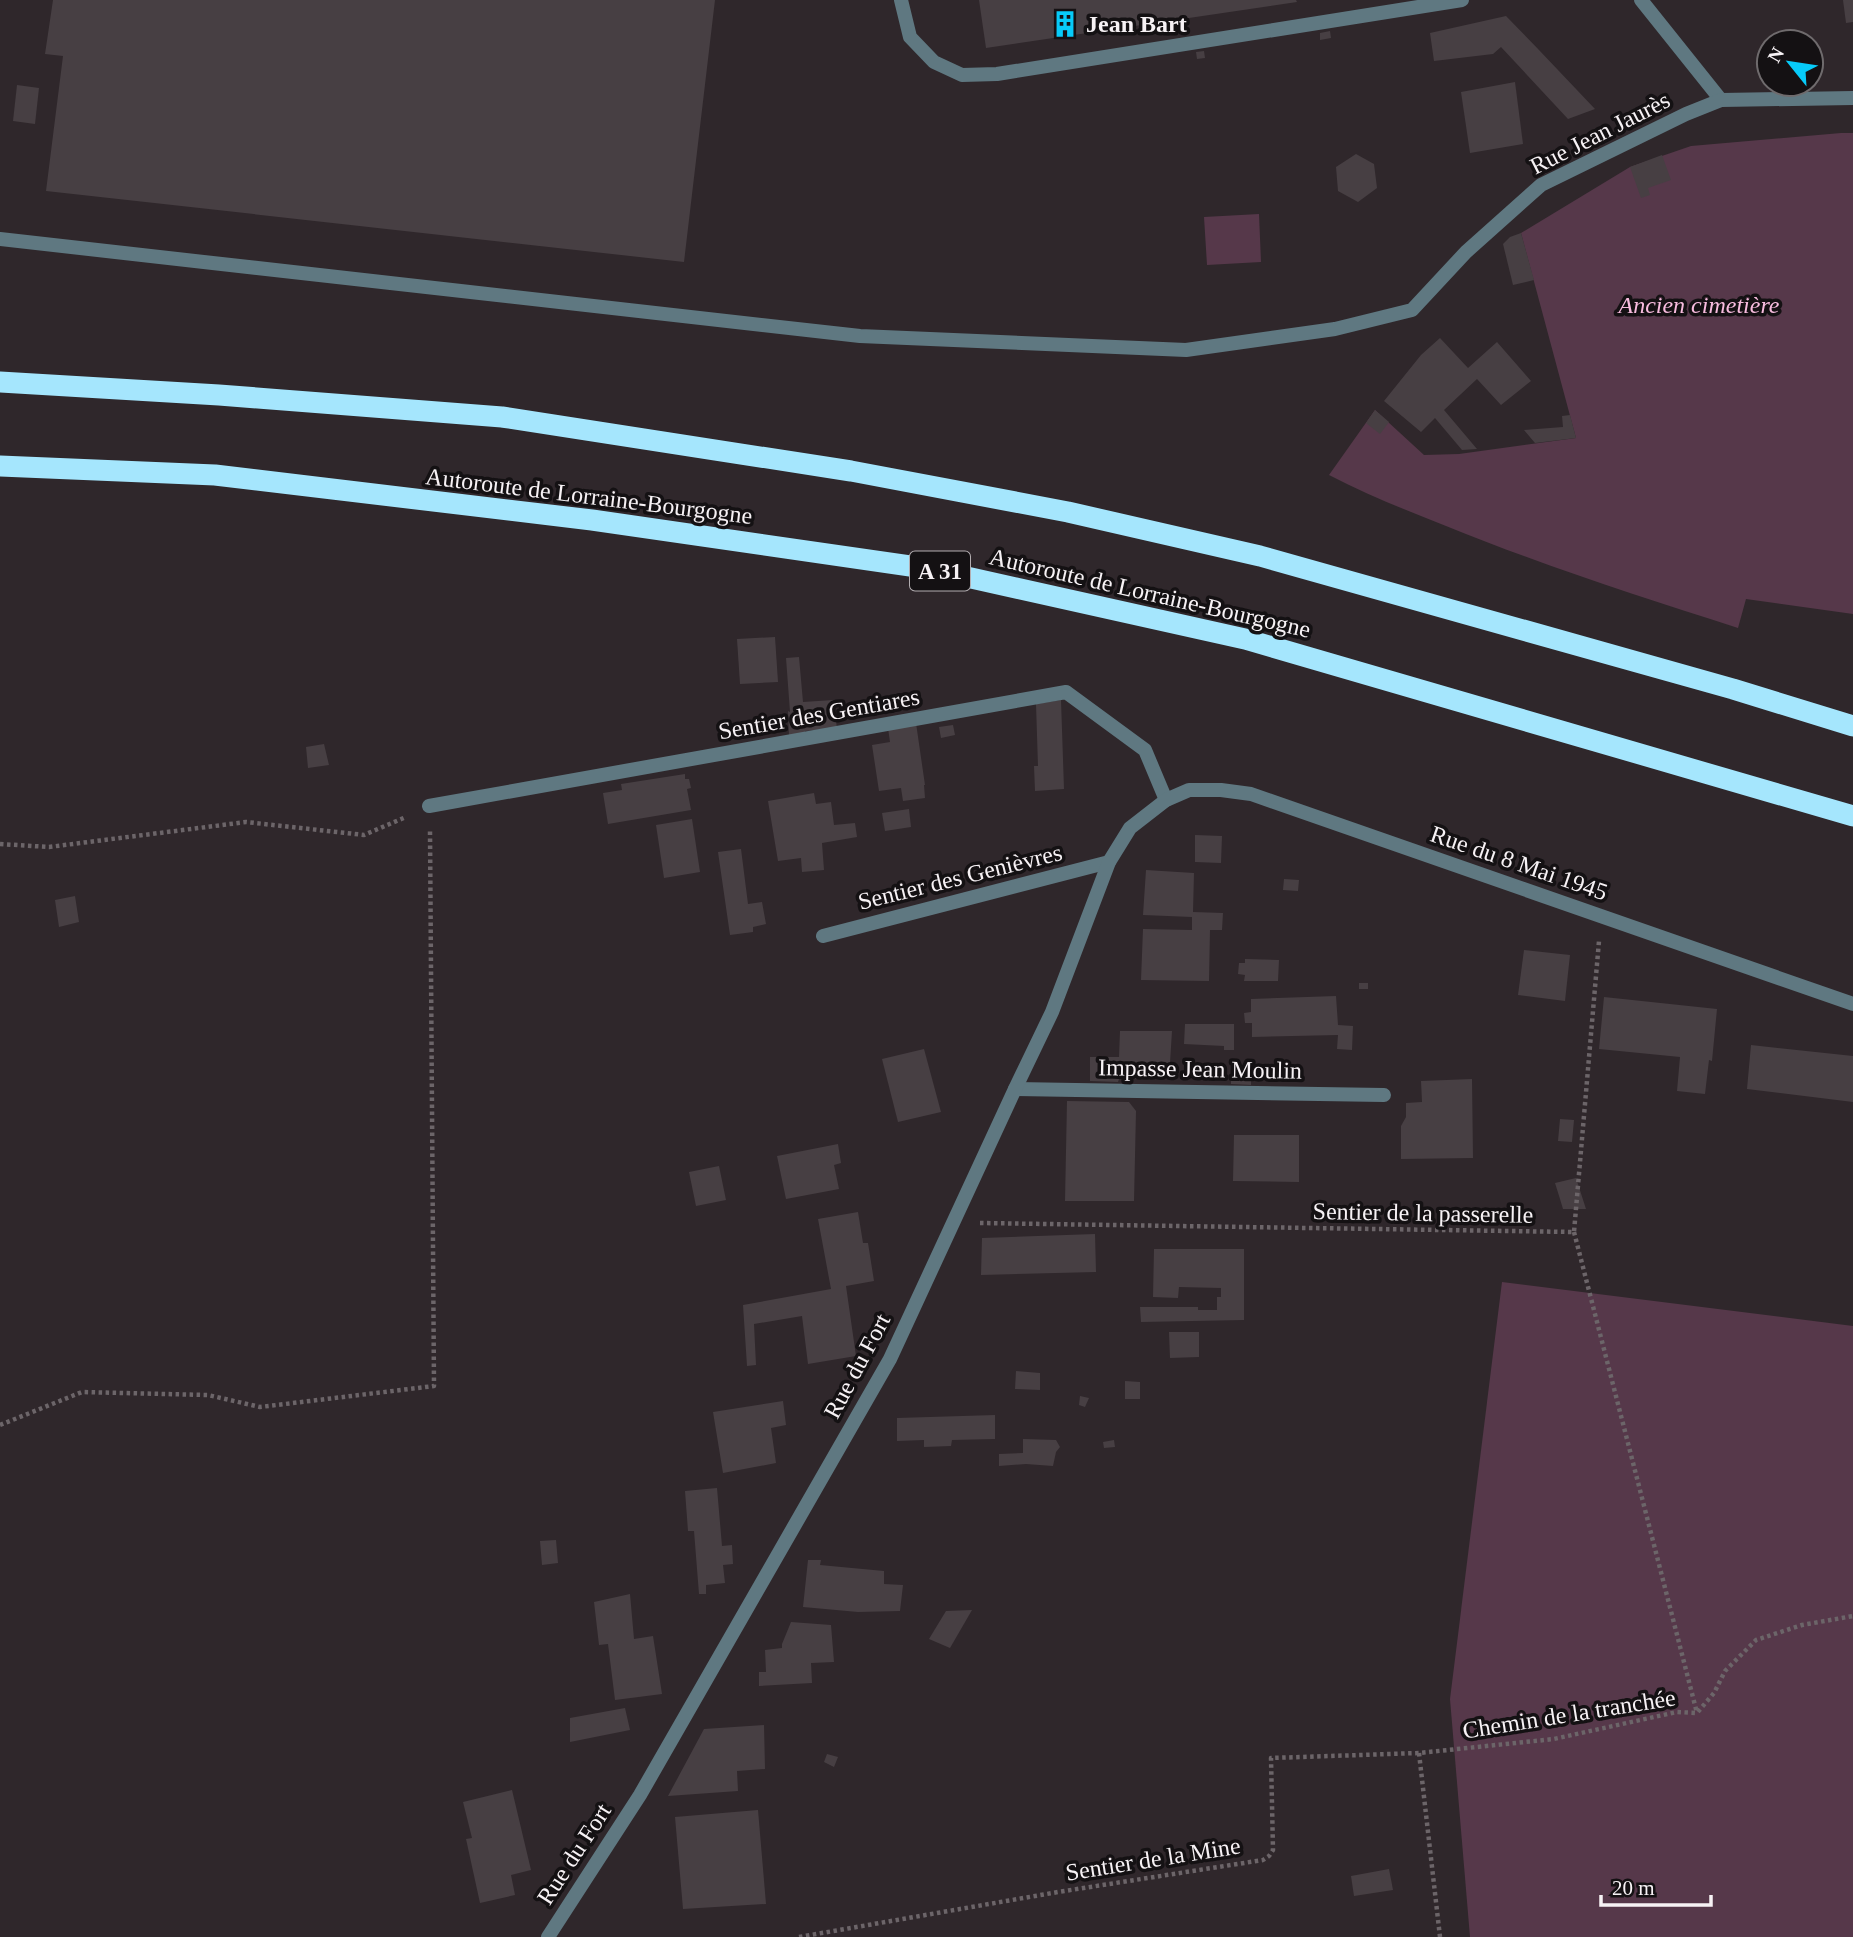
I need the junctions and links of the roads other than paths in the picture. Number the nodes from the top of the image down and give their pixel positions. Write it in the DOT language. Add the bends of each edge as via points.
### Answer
graph roads {
  1 [pos="901,0"];
  2 [pos="1462,0"];
  3 [pos="1641,0"];
  4 [pos="1853,98"];
  5 [pos="1721,100"];
  6 [pos="0,239"];
  7 [pos="0,382"];
  8 [pos="0,466"];
  9 [pos="1853,726"];
  10 [pos="1166,800"];
  11 [pos="429,806"];
  12 [pos="1853,816"];
  13 [pos="1109,862"];
  14 [pos="823,936"];
  15 [pos="1853,1004"];
  16 [pos="1014,1089"];
  17 [pos="1384,1095"];
  18 [pos="548,1937"];
  1 -- 2 [label="street" via="910,37 934,62 962,75 997,74"];
  3 -- 5 [label="street"];
  4 -- 5 [label="street, Rue Jean Jaurès"];
  5 -- 6 [label="street, Rue Jean Jaurès" via="1541,185 1466,252 1412,310 1335,329 1185,349 873,337"];
  7 -- 9 [label="highway" via="502,417 851,471 1068,512 1260,556"];
  8 -- 12 [label="highway, Autoroute de Lorraine-Bourgogne / A 31" via="215,475 592,520 931,569 1245,639"];
  10 -- 11 [label="street, Sentier des Gentiares" via="1145,750 1066,692"];
  10 -- 13 [label="street, Rue du Fort" via="1130,828"];
  10 -- 15 [label="street, Rue du 8 Mai 1945" via="1189,790 1251,794"];
  13 -- 14 [label="street, Sentier des Genièvres"];
  13 -- 16 [label="street, Rue du Fort" via="1052,1012"];
  16 -- 17 [label="street, Impasse Jean Moulin"];
  16 -- 18 [label="street, Rue du Fort" via="890,1359 639,1795"];
}
